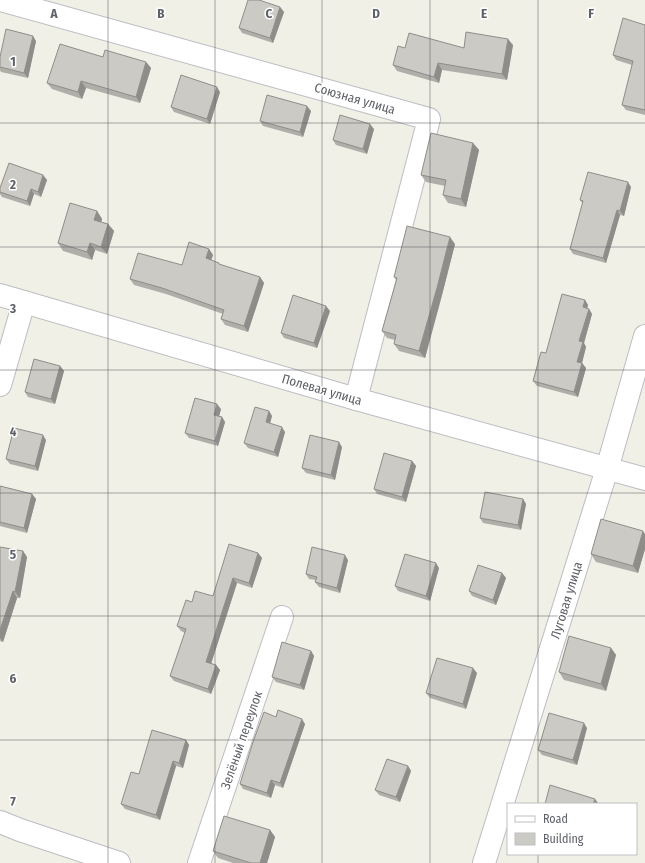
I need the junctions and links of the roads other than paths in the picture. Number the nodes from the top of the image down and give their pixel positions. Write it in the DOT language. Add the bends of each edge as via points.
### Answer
graph roads {
  1 [pos="1,0"];
  2 [pos="25,3"];
  3 [pos="0,295"];
  4 [pos="24,302"];
  5 [pos="645,336"];
  6 [pos="0,385"];
  7 [pos="356,399"];
  8 [pos="607,469"];
  9 [pos="645,479"];
  10 [pos="282,617"];
  11 [pos="0,822"];
  12 [pos="119,863"];
  13 [pos="199,863"];
  14 [pos="484,863"];
  1 -- 2 [label="street, Союзная улица"];
  2 -- 7 [label="street, Союзная улица" via="429,119"];
  3 -- 4 [label="street, Полевая улица"];
  4 -- 6 [label="street"];
  4 -- 7 [label="street, Полевая улица"];
  5 -- 8 [label="street, Луговая улица"];
  7 -- 8 [label="street, Полевая улица"];
  8 -- 9 [label="street, Полевая улица"];
  8 -- 14 [label="street, Луговая улица"];
  10 -- 13 [label="street, Зелёный переулок"];
  11 -- 12 [label="street"];
}
